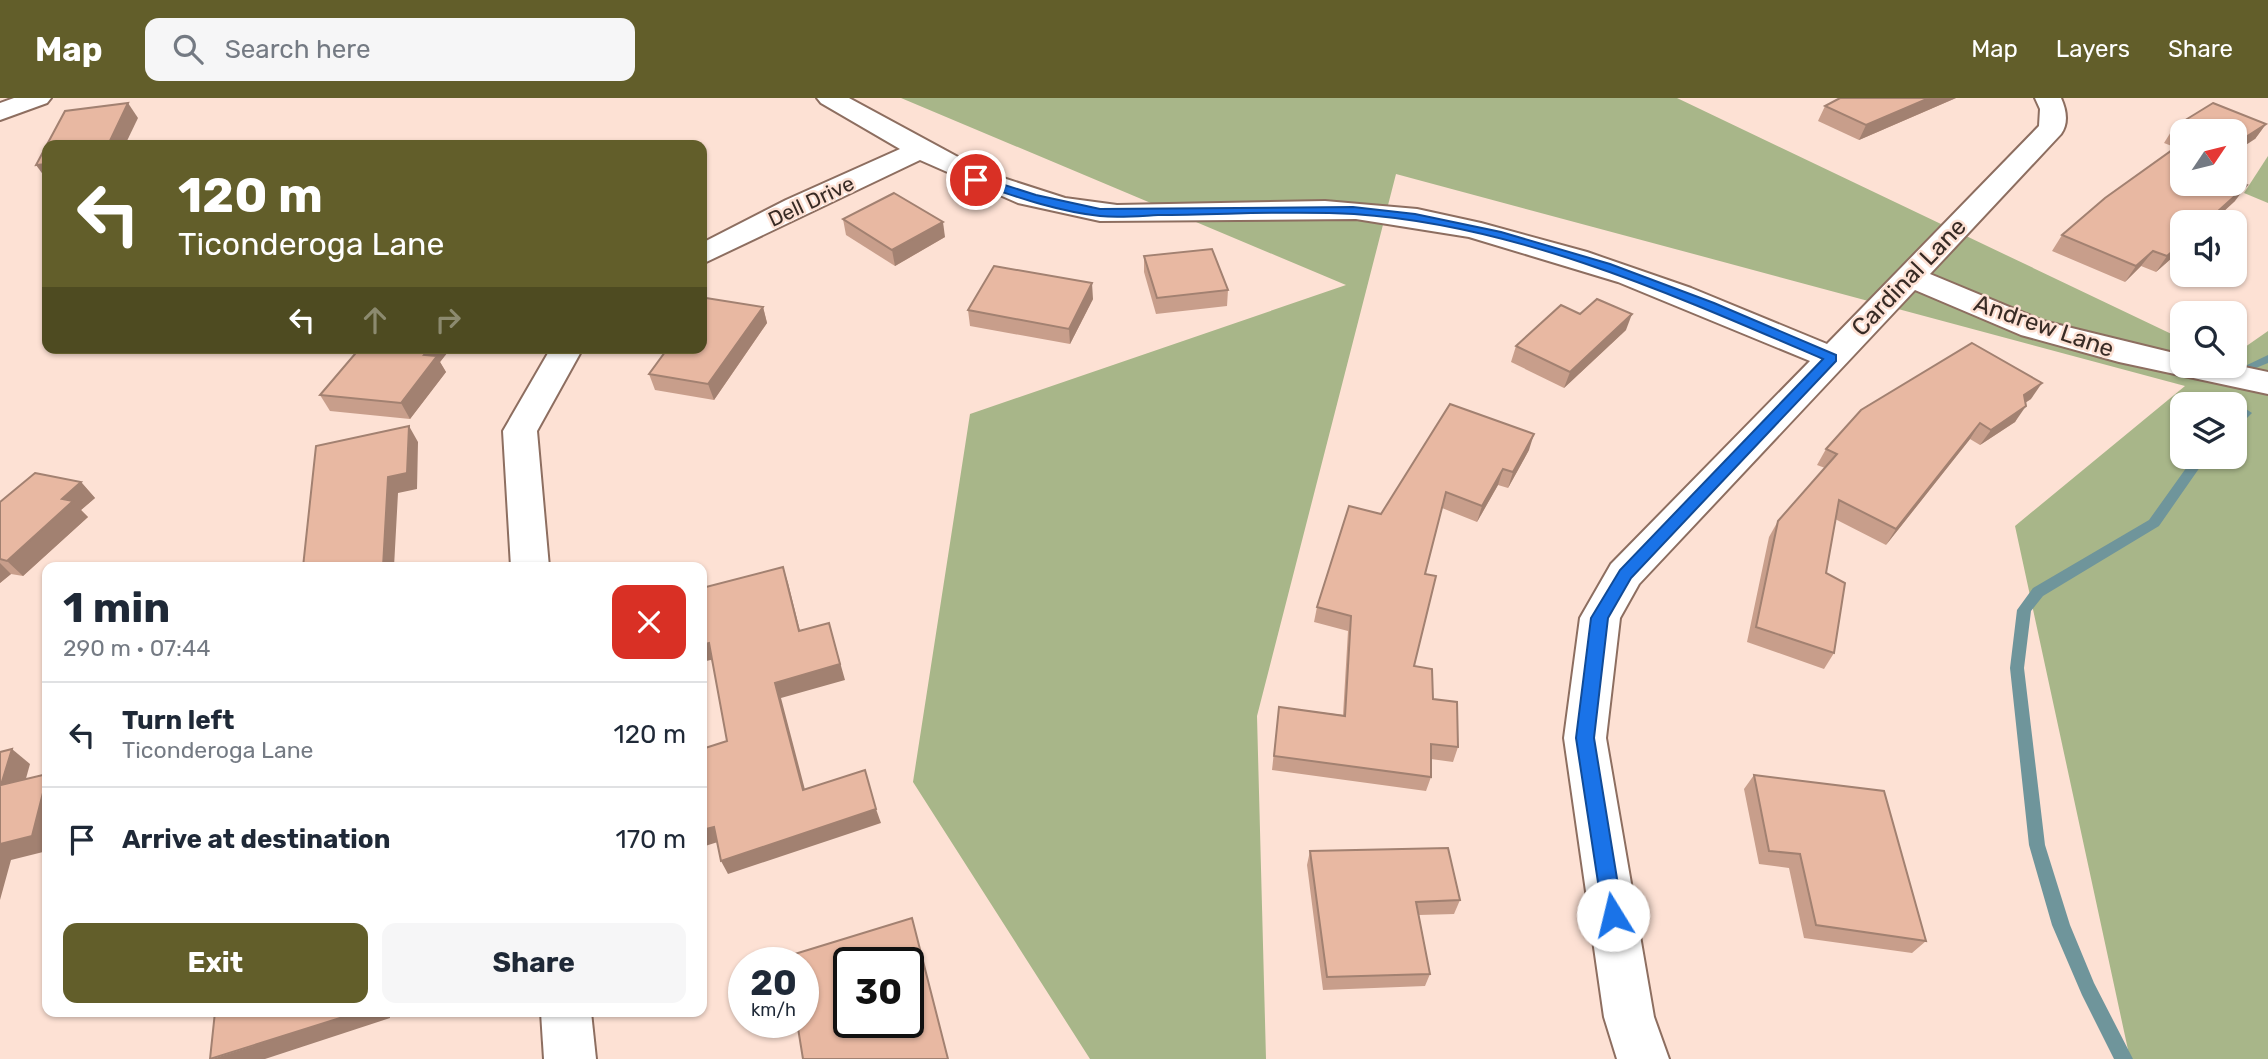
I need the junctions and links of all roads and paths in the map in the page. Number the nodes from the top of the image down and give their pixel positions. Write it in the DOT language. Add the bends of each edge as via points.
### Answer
graph roads {
  1 [pos="38,98"];
  2 [pos="830,98"];
  3 [pos="2048,98"];
  4 [pos="0,112"];
  5 [pos="922,149"];
  6 [pos="707,252"];
  7 [pos="1909,276"];
  8 [pos="564,354"];
  9 [pos="1832,358"];
  10 [pos="2170,362"];
  11 [pos="2245,378"];
  12 [pos="2268,383"];
  13 [pos="530,562"];
  14 [pos="566,1017"];
  15 [pos="570,1059"];
  16 [pos="1643,1059"];
  1 -- 4 [label="street"];
  2 -- 5 [label="street"];
  3 -- 7 [label="street, Cardinal Lane" via="2053,109 2052,128"];
  5 -- 6 [label="street, Dell Drive"];
  5 -- 9 [label="street" via="976,180 1100,212 1353,210 1497,235 1605,267"];
  7 -- 9 [label="street, Cardinal Lane"];
  7 -- 10 [label="street, Andrew Lane" via="2032,328"];
  8 -- 13 [label="street" via="520,431"];
  9 -- 16 [label="street, Cardinal Lane" via="1625,574 1600,618 1585,738 1629,1017"];
  11 -- 12 [label="street, Andrew Lane"];
  14 -- 15 [label="street"];
}
